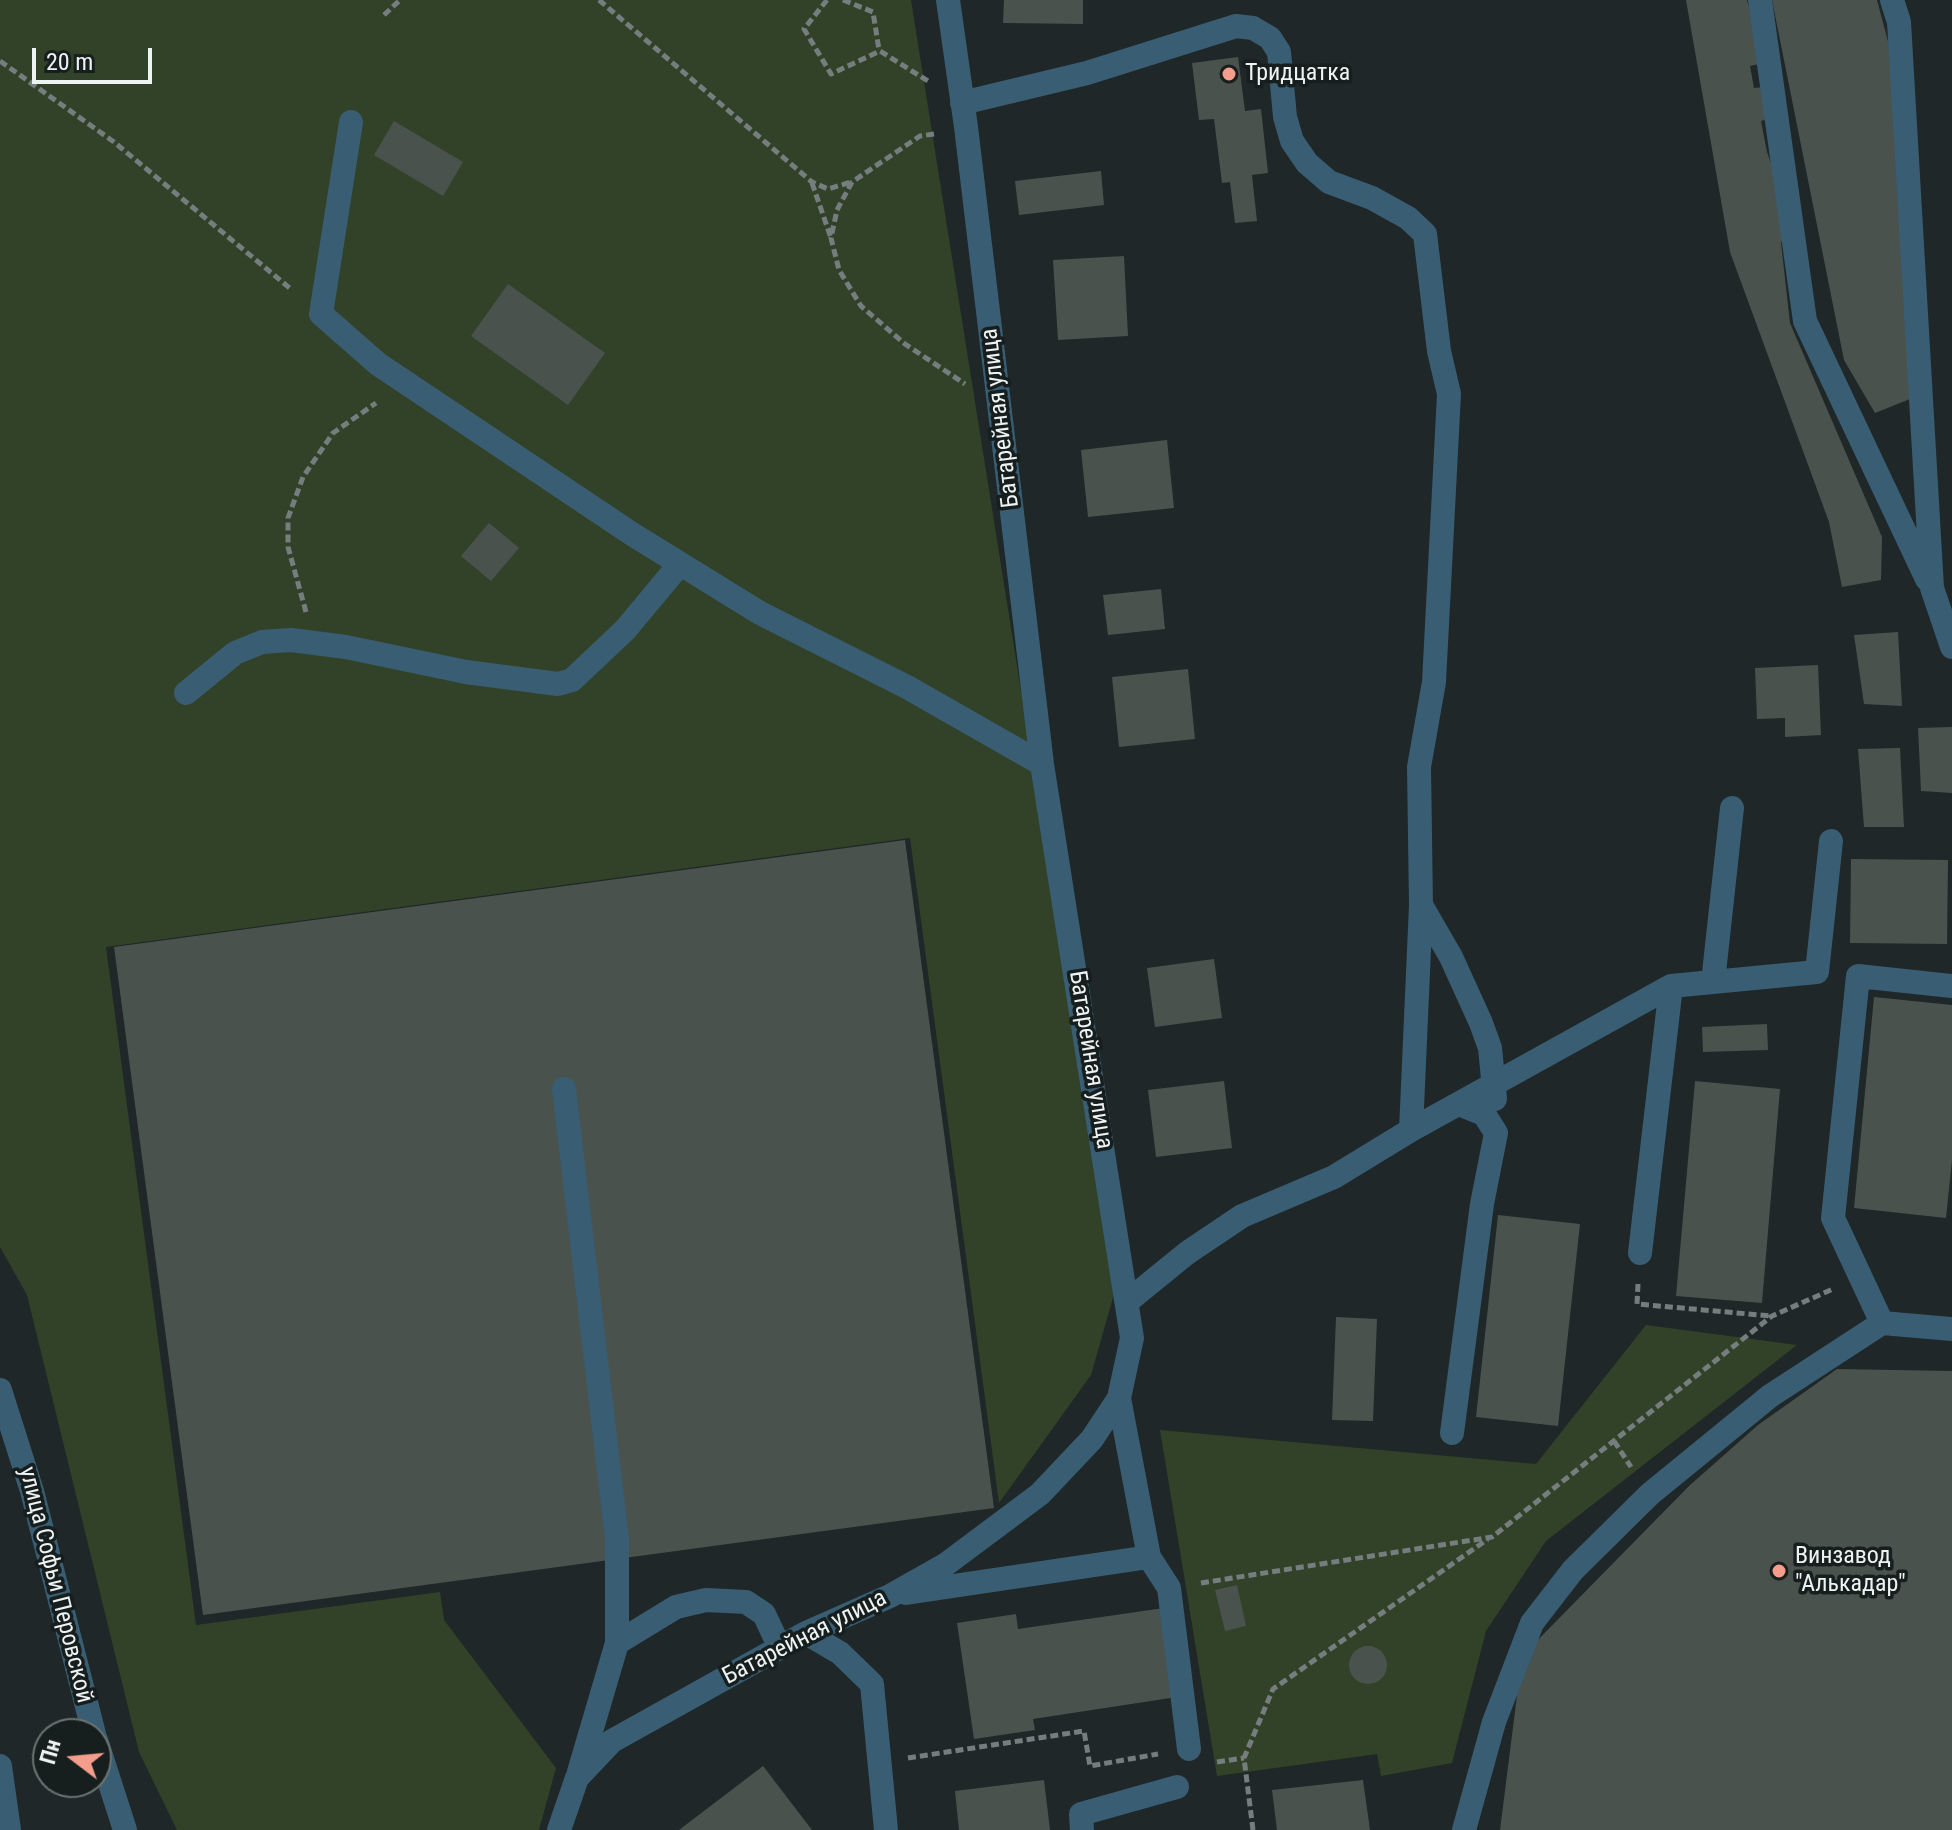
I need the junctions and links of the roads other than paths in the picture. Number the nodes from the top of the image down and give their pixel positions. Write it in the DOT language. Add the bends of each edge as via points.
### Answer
graph roads {
  1 [pos="948,0"];
  2 [pos="1760,0"];
  3 [pos="1892,0"];
  4 [pos="962,103"];
  5 [pos="351,122"];
  6 [pos="680,564"];
  7 [pos="1932,588"];
  8 [pos="1952,647"];
  9 [pos="186,693"];
  10 [pos="1042,764"];
  11 [pos="1732,808"];
  12 [pos="1831,841"];
  13 [pos="1421,905"];
  14 [pos="1713,982"];
  15 [pos="1671,986"];
  16 [pos="1952,986"];
  17 [pos="1495,1084"];
  18 [pos="564,1089"];
  19 [pos="1459,1104"];
  20 [pos="1411,1130"];
  21 [pos="1496,1133"];
  22 [pos="1640,1253"];
  23 [pos="1128,1301"];
  24 [pos="1882,1323"];
  25 [pos="1952,1329"];
  26 [pos="0,1390"];
  27 [pos="1119,1398"];
  28 [pos="1452,1433"];
  29 [pos="1092,1439"];
  30 [pos="1131,1457"];
  31 [pos="1149,1557"];
  32 [pos="890,1596"];
  33 [pos="806,1633"];
  34 [pos="617,1643"];
  35 [pos="780,1648"];
  36 [pos="90,1718"];
  37 [pos="1188,1755"];
  38 [pos="0,1766"];
  39 [pos="577,1778"];
  40 [pos="1177,1787"];
  41 [pos="112,1790"];
  42 [pos="9,1830"];
  43 [pos="125,1830"];
  44 [pos="559,1830"];
  45 [pos="886,1830"];
  46 [pos="1082,1830"];
  47 [pos="1464,1830"];
  1 -- 4 [label="street, Батарейная улица"];
  2 -- 7 [label="street" via="1805,321"];
  3 -- 7 [label="street" via="1899,22"];
  4 -- 10 [label="street, Батарейная улица"];
  4 -- 13 [label="street" via="1087,73 1236,26 1253,28 1270,38 1279,52 1285,117 1292,141 1307,163 1329,182 1408,218 1425,234 1450,414 1434,682 1419,767"];
  5 -- 6 [label="street" via="321,314 378,364"];
  6 -- 9 [label="street" via="587,669 558,684 314,642 262,642 235,653"];
  6 -- 10 [label="street" via="760,613 907,687"];
  7 -- 8 [label="street"];
  10 -- 23 [label="street, Батарейная улица"];
  11 -- 14 [label="street"];
  12 -- 14 [label="street" via="1817,972"];
  13 -- 17 [label="street" via="1481,1023"];
  13 -- 20 [label="street"];
  14 -- 15 [label="street"];
  15 -- 17 [label="street"];
  15 -- 22 [label="street"];
  16 -- 24 [label="street" via="1858,976 1833,1218"];
  17 -- 19 [label="street"];
  17 -- 21 [label="street"];
  18 -- 34 [label="street" via="617,1539"];
  19 -- 20 [label="street"];
  19 -- 21 [label="street" via="1484,1114"];
  20 -- 23 [label="street" via="1334,1177 1242,1216"];
  21 -- 28 [label="street"];
  23 -- 27 [label="street, Батарейная улица" via="1132,1338"];
  24 -- 25 [label="street"];
  24 -- 47 [label="street" via="1770,1396 1650,1494 1573,1570 1532,1623 1494,1722"];
  26 -- 36 [label="street, улица Софьи Перовской" via="32,1491"];
  27 -- 29 [label="street, Батарейная улица"];
  27 -- 30 [label="street"];
  29 -- 30 [label="street"];
  29 -- 32 [label="street, Батарейная улица" via="1040,1494 945,1565"];
  30 -- 31 [label="street"];
  31 -- 32 [label="street"];
  31 -- 37 [label="street" via="1169,1588"];
  32 -- 33 [label="street, Батарейная улица"];
  33 -- 35 [label="street, Батарейная улица"];
  33 -- 45 [label="street" via="840,1653 872,1684"];
  34 -- 35 [label="street" via="676,1607 706,1600 746,1602 764,1614"];
  34 -- 39 [label="street"];
  35 -- 39 [label="street, Батарейная улица" via="612,1741"];
  38 -- 42 [label="street"];
  39 -- 44 [label="street, Батарейная улица"];
  40 -- 46 [label="street" via="1081,1814"];
  41 -- 43 [label="street, улица Софьи Перовской"];
}
